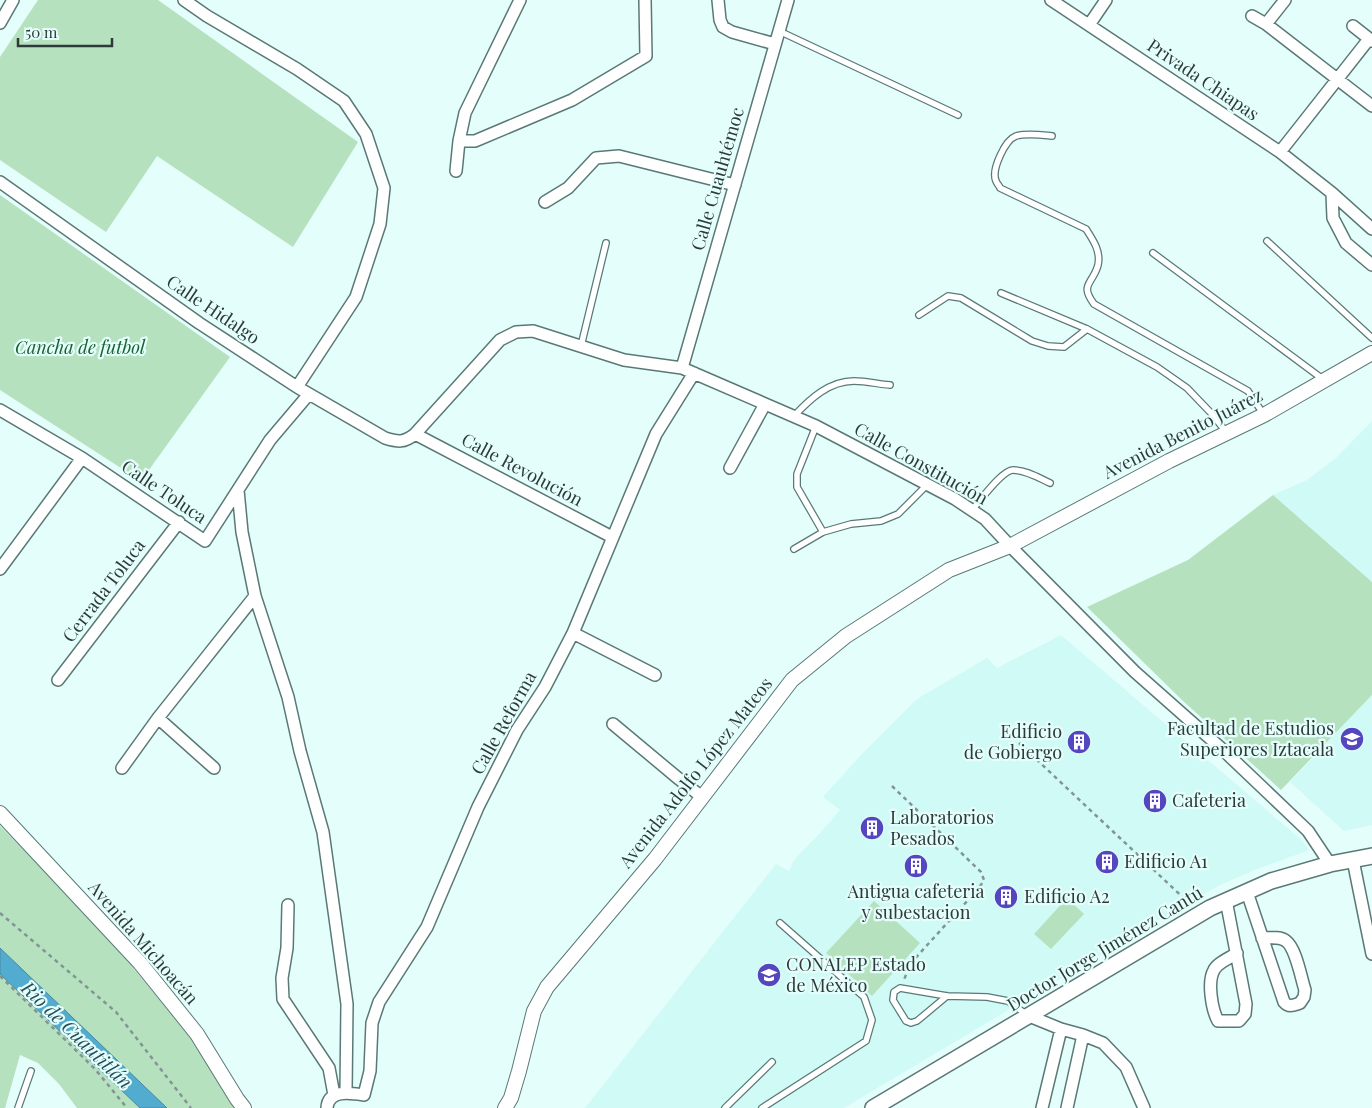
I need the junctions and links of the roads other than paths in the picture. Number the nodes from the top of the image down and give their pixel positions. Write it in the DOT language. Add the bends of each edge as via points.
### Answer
graph roads {
  1 [pos="13,0"];
  2 [pos="184,0"];
  3 [pos="520,0"];
  4 [pos="645,0"];
  5 [pos="718,0"];
  6 [pos="788,0"];
  7 [pos="1051,0"];
  8 [pos="1106,0"];
  9 [pos="1285,0"];
  10 [pos="1252,16"];
  11 [pos="0,23"];
  12 [pos="1266,24"];
  13 [pos="1089,26"];
  14 [pos="1353,26"];
  15 [pos="779,31"];
  16 [pos="1371,40"];
  17 [pos="775,44"];
  18 [pos="1337,78"];
  19 [pos="1372,106"];
  20 [pos="958,115"];
  21 [pos="1052,136"];
  22 [pos="459,141"];
  23 [pos="1280,152"];
  24 [pos="456,171"];
  25 [pos="0,182"];
  26 [pos="735,185"];
  27 [pos="1332,193"];
  28 [pos="544,202"];
  29 [pos="1372,229"];
  30 [pos="1267,240"];
  31 [pos="606,243"];
  32 [pos="1153,253"];
  33 [pos="1372,265"];
  34 [pos="1001,293"];
  35 [pos="919,315"];
  36 [pos="1087,329"];
  37 [pos="1372,338"];
  38 [pos="581,346"];
  39 [pos="1372,353"];
  40 [pos="682,368"];
  41 [pos="694,373"];
  42 [pos="1324,380"];
  43 [pos="890,385"];
  44 [pos="297,387"];
  45 [pos="309,394"];
  46 [pos="765,404"];
  47 [pos="0,410"];
  48 [pos="1264,415"];
  49 [pos="794,416"];
  50 [pos="816,426"];
  51 [pos="1227,432"];
  52 [pos="415,434"];
  53 [pos="82,458"];
  54 [pos="730,468"];
  55 [pos="1050,483"];
  56 [pos="927,485"];
  57 [pos="238,490"];
  58 [pos="972,510"];
  59 [pos="179,522"];
  60 [pos="823,532"];
  61 [pos="612,537"];
  62 [pos="1010,546"];
  63 [pos="794,549"];
  64 [pos="0,569"];
  65 [pos="255,596"];
  66 [pos="573,633"];
  67 [pos="655,675"];
  68 [pos="58,680"];
  69 [pos="158,718"];
  70 [pos="613,724"];
  71 [pos="122,768"];
  72 [pos="214,768"];
  73 [pos="702,797"];
  74 [pos="0,813"];
  75 [pos="1372,856"];
  76 [pos="1353,860"];
  77 [pos="1330,864"];
  78 [pos="1247,892"];
  79 [pos="1226,900"];
  80 [pos="1366,904"];
  81 [pos="288,905"];
  82 [pos="780,923"];
  83 [pos="1262,938"];
  84 [pos="1372,950"];
  85 [pos="1237,953"];
  86 [pos="947,996"];
  87 [pos="1029,1016"];
  88 [pos="1061,1028"];
  89 [pos="1083,1035"];
  90 [pos="772,1062"];
  91 [pos="31,1071"];
  92 [pos="340,1094"];
  93 [pos="18,1108"];
  94 [pos="244,1108"];
  95 [pos="327,1108"];
  96 [pos="505,1108"];
  97 [pos="725,1108"];
  98 [pos="762,1108"];
  99 [pos="873,1108"];
  100 [pos="1042,1108"];
  101 [pos="1067,1108"];
  102 [pos="1144,1108"];
  1 -- 11 [label="street"];
  2 -- 44 [label="street" via="344,101 366,134 384,188 380,224 356,296"];
  3 -- 22 [label="street" via="465,113"];
  4 -- 22 [label="street" via="646,56 572,100 475,141"];
  5 -- 17 [label="street" via="723,27"];
  6 -- 15 [label="street, Calle Cuauhtémoc"];
  7 -- 13 [label="street, Privada Chiapas"];
  8 -- 13 [label="street"];
  9 -- 12 [label="street"];
  10 -- 12 [label="street"];
  12 -- 18 [label="street"];
  13 -- 23 [label="street, Privada Chiapas"];
  14 -- 16 [label="street"];
  15 -- 17 [label="street, Calle Cuauhtémoc"];
  15 -- 20 [label="lane"];
  16 -- 18 [label="street"];
  17 -- 26 [label="street, Calle Cuauhtémoc"];
  18 -- 19 [label="street"];
  18 -- 23 [label="street"];
  21 -- 48 [label="lane" via="1014,136 1006,144 995,167 995,181 1000,188 1086,229 1098,251 1098,265 1087,287 1088,296 1094,304 1248,391"];
  22 -- 24 [label="street"];
  23 -- 27 [label="street, Privada Chiapas"];
  25 -- 44 [label="street, Calle Hidalgo" via="199,323"];
  26 -- 28 [label="street" via="619,156 596,158 568,188"];
  26 -- 40 [label="street, Calle Cuauhtémoc"];
  27 -- 29 [label="street, Privada Chiapas"];
  27 -- 33 [label="street" via="1333,218 1346,243"];
  30 -- 37 [label="lane"];
  31 -- 38 [label="lane"];
  32 -- 42 [label="lane"];
  34 -- 36 [label="lane"];
  35 -- 36 [label="lane" via="948,296 961,298 1032,341 1048,346 1064,347"];
  36 -- 51 [label="lane" via="1157,367 1187,388"];
  38 -- 40 [label="street, Calle Constitución" via="624,360"];
  38 -- 52 [label="street, Calle Constitución" via="533,330 516,332 500,340"];
  39 -- 42 [label="street, Avenida Benito Juárez"];
  40 -- 41 [label="street, Calle Constitución"];
  41 -- 46 [label="street, Calle Constitución"];
  41 -- 61 [label="street, Calle Reforma" via="656,434"];
  42 -- 48 [label="street, Avenida Benito Juárez"];
  43 -- 49 [label="lane" via="853,381 828,387"];
  44 -- 45 [label="street, Calle Hidalgo"];
  45 -- 52 [label="street, Calle Hidalgo" via="385,438 396,442 408,440"];
  45 -- 57 [label="street, Calle Toluca" via="270,440"];
  46 -- 49 [label="street, Calle Constitución"];
  46 -- 54 [label="street"];
  47 -- 53 [label="street, Calle Toluca"];
  48 -- 51 [label="street, Avenida Benito Juárez"];
  49 -- 50 [label="street, Calle Constitución"];
  50 -- 56 [label="street, Calle Constitución"];
  50 -- 60 [label="lane" via="797,474 797,486"];
  51 -- 62 [label="street, Avenida Benito Juárez"];
  52 -- 61 [label="street, Calle Revolución"];
  53 -- 59 [label="street, Calle Toluca"];
  53 -- 64 [label="street"];
  55 -- 58 [label="lane" via="1011,470 1002,474"];
  56 -- 58 [label="street, Calle Constitución"];
  56 -- 60 [label="lane" via="898,514 881,521 851,524"];
  57 -- 59 [label="street, Calle Toluca" via="205,541"];
  57 -- 65 [label="street" via="242,532"];
  58 -- 62 [label="street, Calle Constitución"];
  59 -- 68 [label="street, Cerrada Toluca"];
  60 -- 63 [label="lane"];
  61 -- 66 [label="street, Calle Reforma"];
  62 -- 73 [label="street, Avenida Adolfo López Mateos" via="949,570 846,636 792,680"];
  62 -- 77 [label="street, Calle Constitución" via="1135,672 1308,831"];
  65 -- 69 [label="street"];
  65 -- 92 [label="street" via="288,696 323,832 347,1004"];
  66 -- 67 [label="street"];
  66 -- 92 [label="street, Calle Reforma" via="545,687 517,730 478,807 427,927 379,1002 372,1023 370,1071 364,1095"];
  69 -- 71 [label="street"];
  69 -- 72 [label="street"];
  70 -- 73 [label="street"];
  73 -- 96 [label="street, Avenida Adolfo López Mateos" via="655,859 548,987 534,1011 511,1098"];
  74 -- 94 [label="street, Avenida Michoacán" via="140,963 197,1034"];
  75 -- 76 [label="main road, Doctor Jorge Jiménez Cantú"];
  76 -- 77 [label="main road, Doctor Jorge Jiménez Cantú"];
  76 -- 80 [label="street"];
  77 -- 78 [label="main road, Doctor Jorge Jiménez Cantú"];
  78 -- 79 [label="main road, Doctor Jorge Jiménez Cantú"];
  78 -- 83 [label="street"];
  79 -- 85 [label="street"];
  79 -- 87 [label="main road, Doctor Jorge Jiménez Cantú"];
  80 -- 84 [label="street"];
  81 -- 92 [label="street" via="283,999 328,1068"];
  82 -- 98 [label="lane" via="864,997 872,1020 866,1041"];
  83 -- 83 [label="street" via="1284,1002 1290,1006 1300,1003 1305,990 1292,947 1279,938"];
  85 -- 85 [label="street" via="1245,1014 1239,1021 1218,1021 1214,1014 1210,981 1214,968"];
  86 -- 86 [label="lane" via="911,1023 906,1021 893,1000 894,992 900,988"];
  86 -- 87 [label="lane" via="1008,1001"];
  87 -- 88 [label="street"];
  87 -- 99 [label="main road, Doctor Jorge Jiménez Cantú"];
  88 -- 89 [label="street"];
  88 -- 100 [label="street"];
  89 -- 101 [label="street"];
  89 -- 102 [label="street" via="1103,1042 1126,1066"];
  90 -- 97 [label="lane"];
  91 -- 93 [label="lane"];
  92 -- 95 [label="street" via="327,1103"];
}
